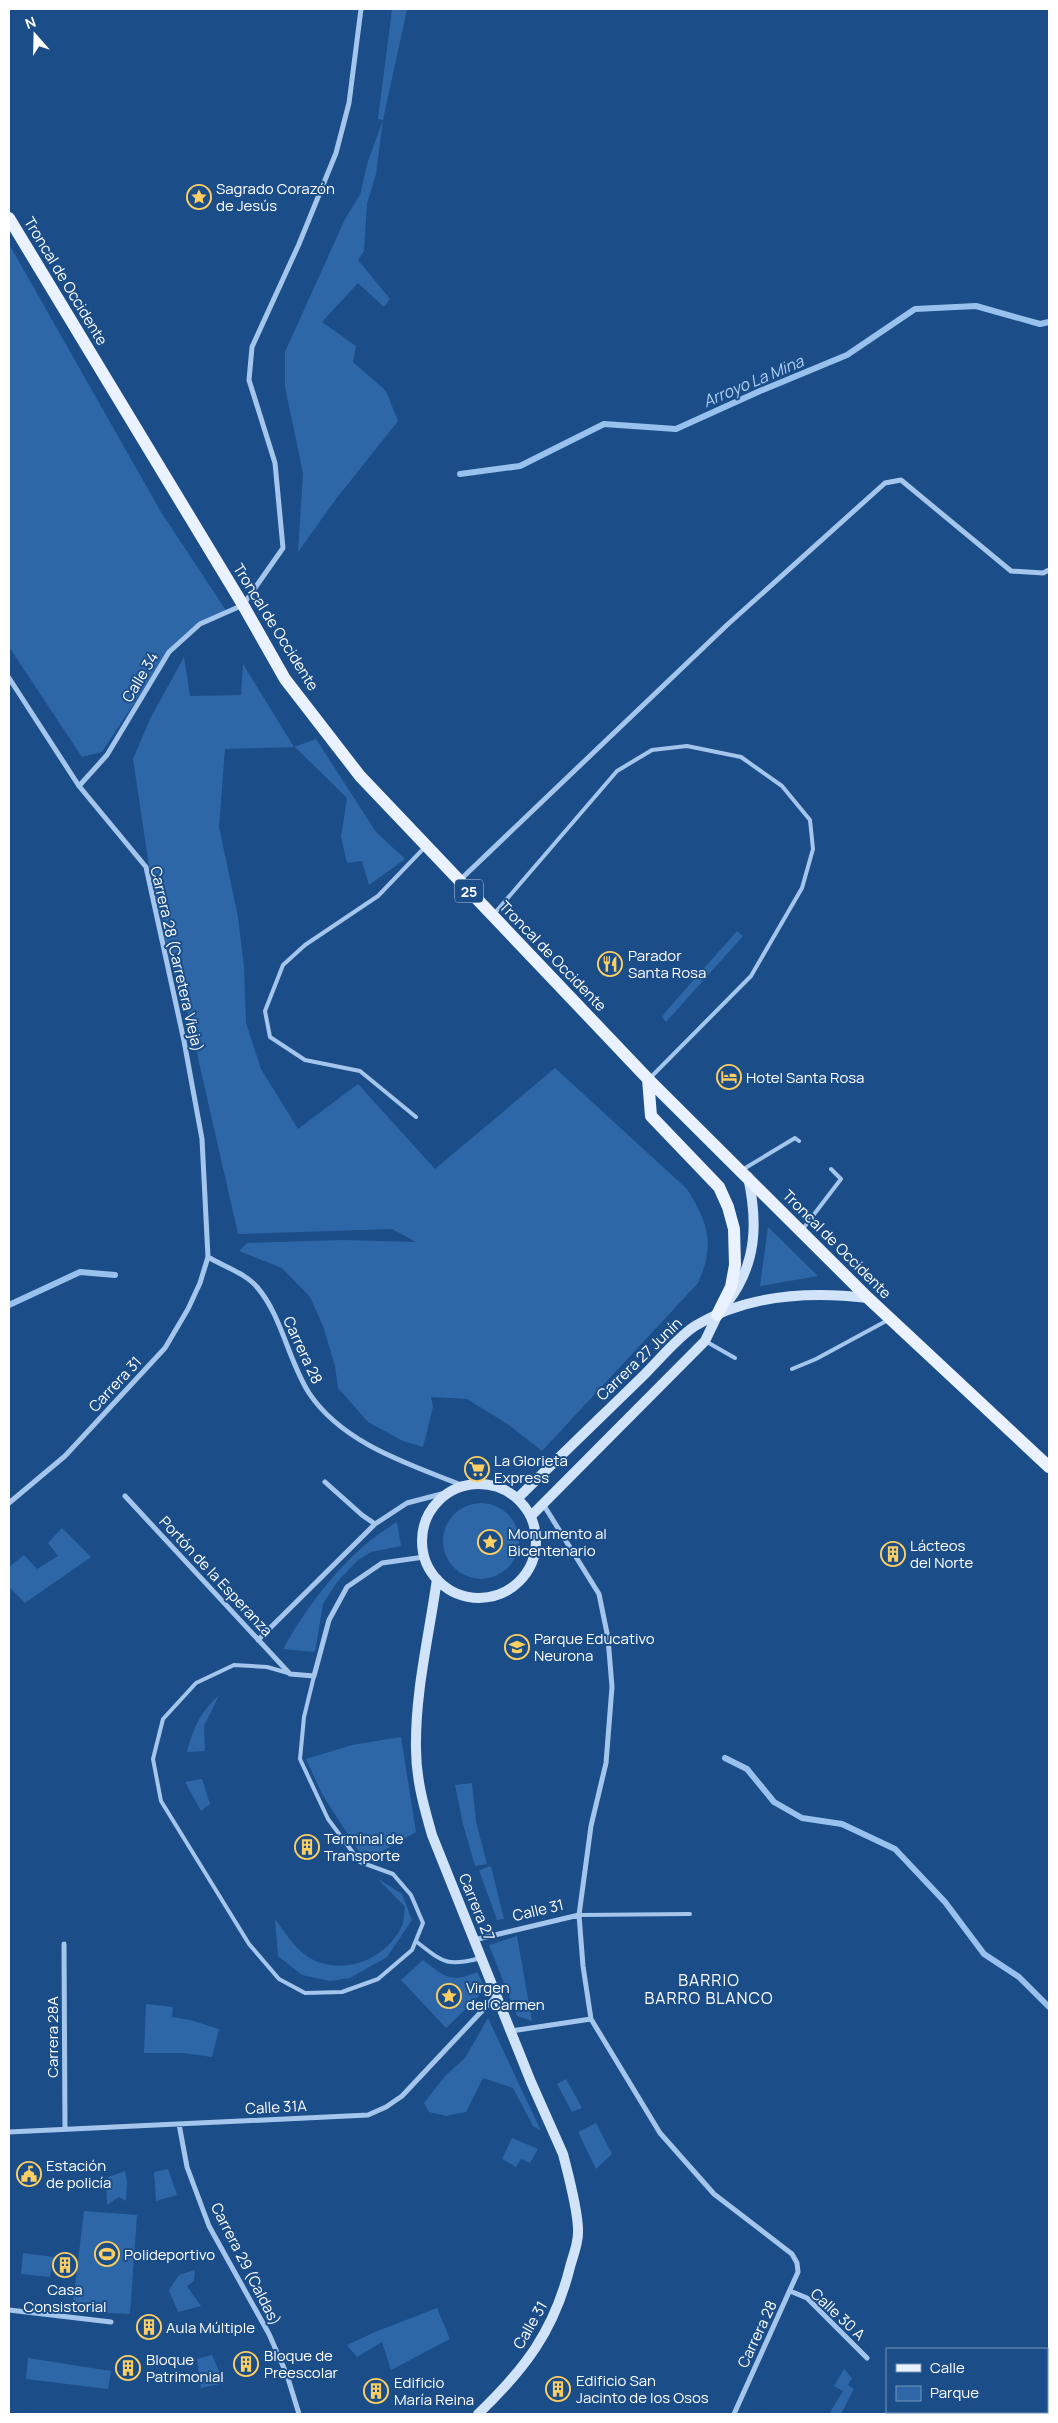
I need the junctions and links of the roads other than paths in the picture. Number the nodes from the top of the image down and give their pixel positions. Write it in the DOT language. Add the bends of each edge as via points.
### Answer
graph roads {
  1 [pos="361,9"];
  2 [pos="9,218"];
  3 [pos="1049,570"];
  4 [pos="243,605"];
  5 [pos="9,678"];
  6 [pos="79,786"];
  7 [pos="426,846"];
  8 [pos="459,881"];
  9 [pos="492,915"];
  10 [pos="648,1080"];
  11 [pos="416,1117"];
  12 [pos="799,1141"];
  13 [pos="830,1169"];
  14 [pos="744,1174"];
  15 [pos="801,1231"];
  16 [pos="208,1257"];
  17 [pos="868,1298"];
  18 [pos="717,1315"];
  19 [pos="890,1319"];
  20 [pos="705,1341"];
  21 [pos="735,1358"];
  22 [pos="792,1369"];
  23 [pos="1049,1467"];
  24 [pos="325,1482"];
  25 [pos="464,1486"];
  26 [pos="449,1492"];
  27 [pos="125,1496"];
  28 [pos="518,1498"];
  29 [pos="9,1504"];
  30 [pos="543,1504"];
  31 [pos="531,1516"];
  32 [pos="375,1524"];
  33 [pos="424,1557"];
  34 [pos="437,1579"];
  35 [pos="258,1640"];
  36 [pos="290,1674"];
  37 [pos="314,1676"];
  38 [pos="690,1914"];
  39 [pos="579,1916"];
  40 [pos="474,1940"];
  41 [pos="417,1942"];
  42 [pos="64,1944"];
  43 [pos="481,1958"];
  44 [pos="496,1996"];
  45 [pos="591,2019"];
  46 [pos="510,2031"];
  47 [pos="179,2124"];
  48 [pos="65,2129"];
  49 [pos="9,2132"];
  50 [pos="578,2233"];
  51 [pos="790,2291"];
  52 [pos="9,2310"];
  53 [pos="111,2322"];
  54 [pos="867,2358"];
  55 [pos="299,2414"];
  56 [pos="478,2414"];
  57 [pos="734,2414"];
  1 -- 4 [label="street" via="349,104 336,153 252,347 249,380 275,463 283,548"];
  2 -- 4 [label="main road, Troncal de Occidente / 25"];
  3 -- 8 [label="street" via="1043,573 1011,571 901,480 885,483 727,625"];
  4 -- 6 [label="street, Calle 34" via="200,624 169,652 107,755"];
  4 -- 7 [label="main road, Troncal de Occidente / 25" via="285,679 360,776"];
  5 -- 6 [label="street, Carrera 28 (Carretera Vieja)"];
  6 -- 16 [label="street, Carrera 28 (Carretera Vieja)" via="146,867 202,1139"];
  7 -- 8 [label="main road, Troncal de Occidente / 25"];
  7 -- 11 [label="lane" via="378,896 305,945 283,965 265,1012 270,1037 305,1060 360,1071"];
  8 -- 9 [label="main road, Troncal de Occidente / 25"];
  9 -- 10 [label="main road, Troncal de Occidente / 25"];
  9 -- 10 [label="lane" via="617,771 652,750 687,746 741,756 782,786 810,820 813,849 802,888 751,976"];
  10 -- 14 [label="main road, Troncal de Occidente / 25"];
  10 -- 18 [label="main road" via="651,1116 719,1187 728,1207 734,1230 735,1265 730,1287"];
  12 -- 14 [label="lane" via="795,1138"];
  13 -- 15 [label="lane" via="841,1178"];
  14 -- 15 [label="main road, Troncal de Occidente / 25"];
  14 -- 18 [label="main road" via="754,1206 754,1236 748,1265 736,1292"];
  15 -- 17 [label="main road, Troncal de Occidente / 25"];
  16 -- 25 [label="street, Carrera 28" via="256,1286 268,1304 309,1393 331,1418 389,1456"];
  16 -- 29 [label="street, Carrera 31" via="188,1309 165,1348 65,1456"];
  17 -- 18 [label="main road, Carrera 27 Junín" via="807,1294 754,1303"];
  17 -- 19 [label="main road, Troncal de Occidente / 25"];
  18 -- 20 [label="main road"];
  18 -- 28 [label="main road, Carrera 27 Junín" via="693,1327"];
  19 -- 22 [label="lane"];
  19 -- 23 [label="main road, Troncal de Occidente / 25"];
  20 -- 21 [label="lane"];
  20 -- 30 [label="main road"];
  24 -- 32 [label="street"];
  25 -- 26 [label="main road"];
  25 -- 28 [label="main road" via="483,1484 501,1488"];
  26 -- 32 [label="street" via="407,1503"];
  26 -- 33 [label="main road" via="433,1506 428,1516 422,1536"];
  27 -- 35 [label="street, Portón de la Esperanza"];
  28 -- 31 [label="main road"];
  30 -- 31 [label="main road"];
  30 -- 39 [label="street" via="599,1594 612,1687 606,1763 590,1834"];
  31 -- 34 [label="main road" via="537,1543 534,1558 528,1571 506,1591 492,1596 462,1595"];
  32 -- 35 [label="street"];
  33 -- 34 [label="main road"];
  33 -- 37 [label="street" via="382,1563 347,1587 329,1620"];
  34 -- 40 [label="main road, Carrera 27" via="416,1723 418,1776 432,1835"];
  35 -- 36 [label="street, Portón de la Esperanza"];
  36 -- 37 [label="street"];
  36 -- 41 [label="lane" via="234,1665 196,1683 163,1719 153,1759 161,1801 249,1944 287,1984 305,1993 342,1992 378,1979"];
  37 -- 41 [label="lane" via="304,1717 300,1759 328,1819 360,1862 393,1874 411,1895 423,1923"];
  38 -- 39 [label="lane"];
  39 -- 40 [label="street, Calle 31"];
  39 -- 45 [label="street" via="582,1966"];
  40 -- 43 [label="main road, Carrera 27"];
  41 -- 43 [label="lane" via="440,1960 458,1964"];
  42 -- 48 [label="street, Carrera 28A"];
  43 -- 44 [label="main road, Carrera 27"];
  44 -- 46 [label="main road, Carrera 27"];
  44 -- 47 [label="street, Calle 31A" via="402,2096 368,2115"];
  45 -- 46 [label="street"];
  45 -- 51 [label="street, Carrera 28" via="660,2133 714,2194 792,2254 798,2272"];
  46 -- 50 [label="main road, Carrera 27" via="562,2154 570,2179"];
  47 -- 48 [label="street, Calle 31A"];
  47 -- 55 [label="street, Carrera 29 (Caldas)" via="187,2167 209,2226 269,2334"];
  48 -- 49 [label="street, Calle 31A"];
  50 -- 56 [label="main road, Calle 31" via="563,2295 539,2344 511,2382"];
  51 -- 54 [label="street, Calle 30 A" via="807,2298"];
  51 -- 57 [label="street, Carrera 28"];
  52 -- 53 [label="street"];
}
